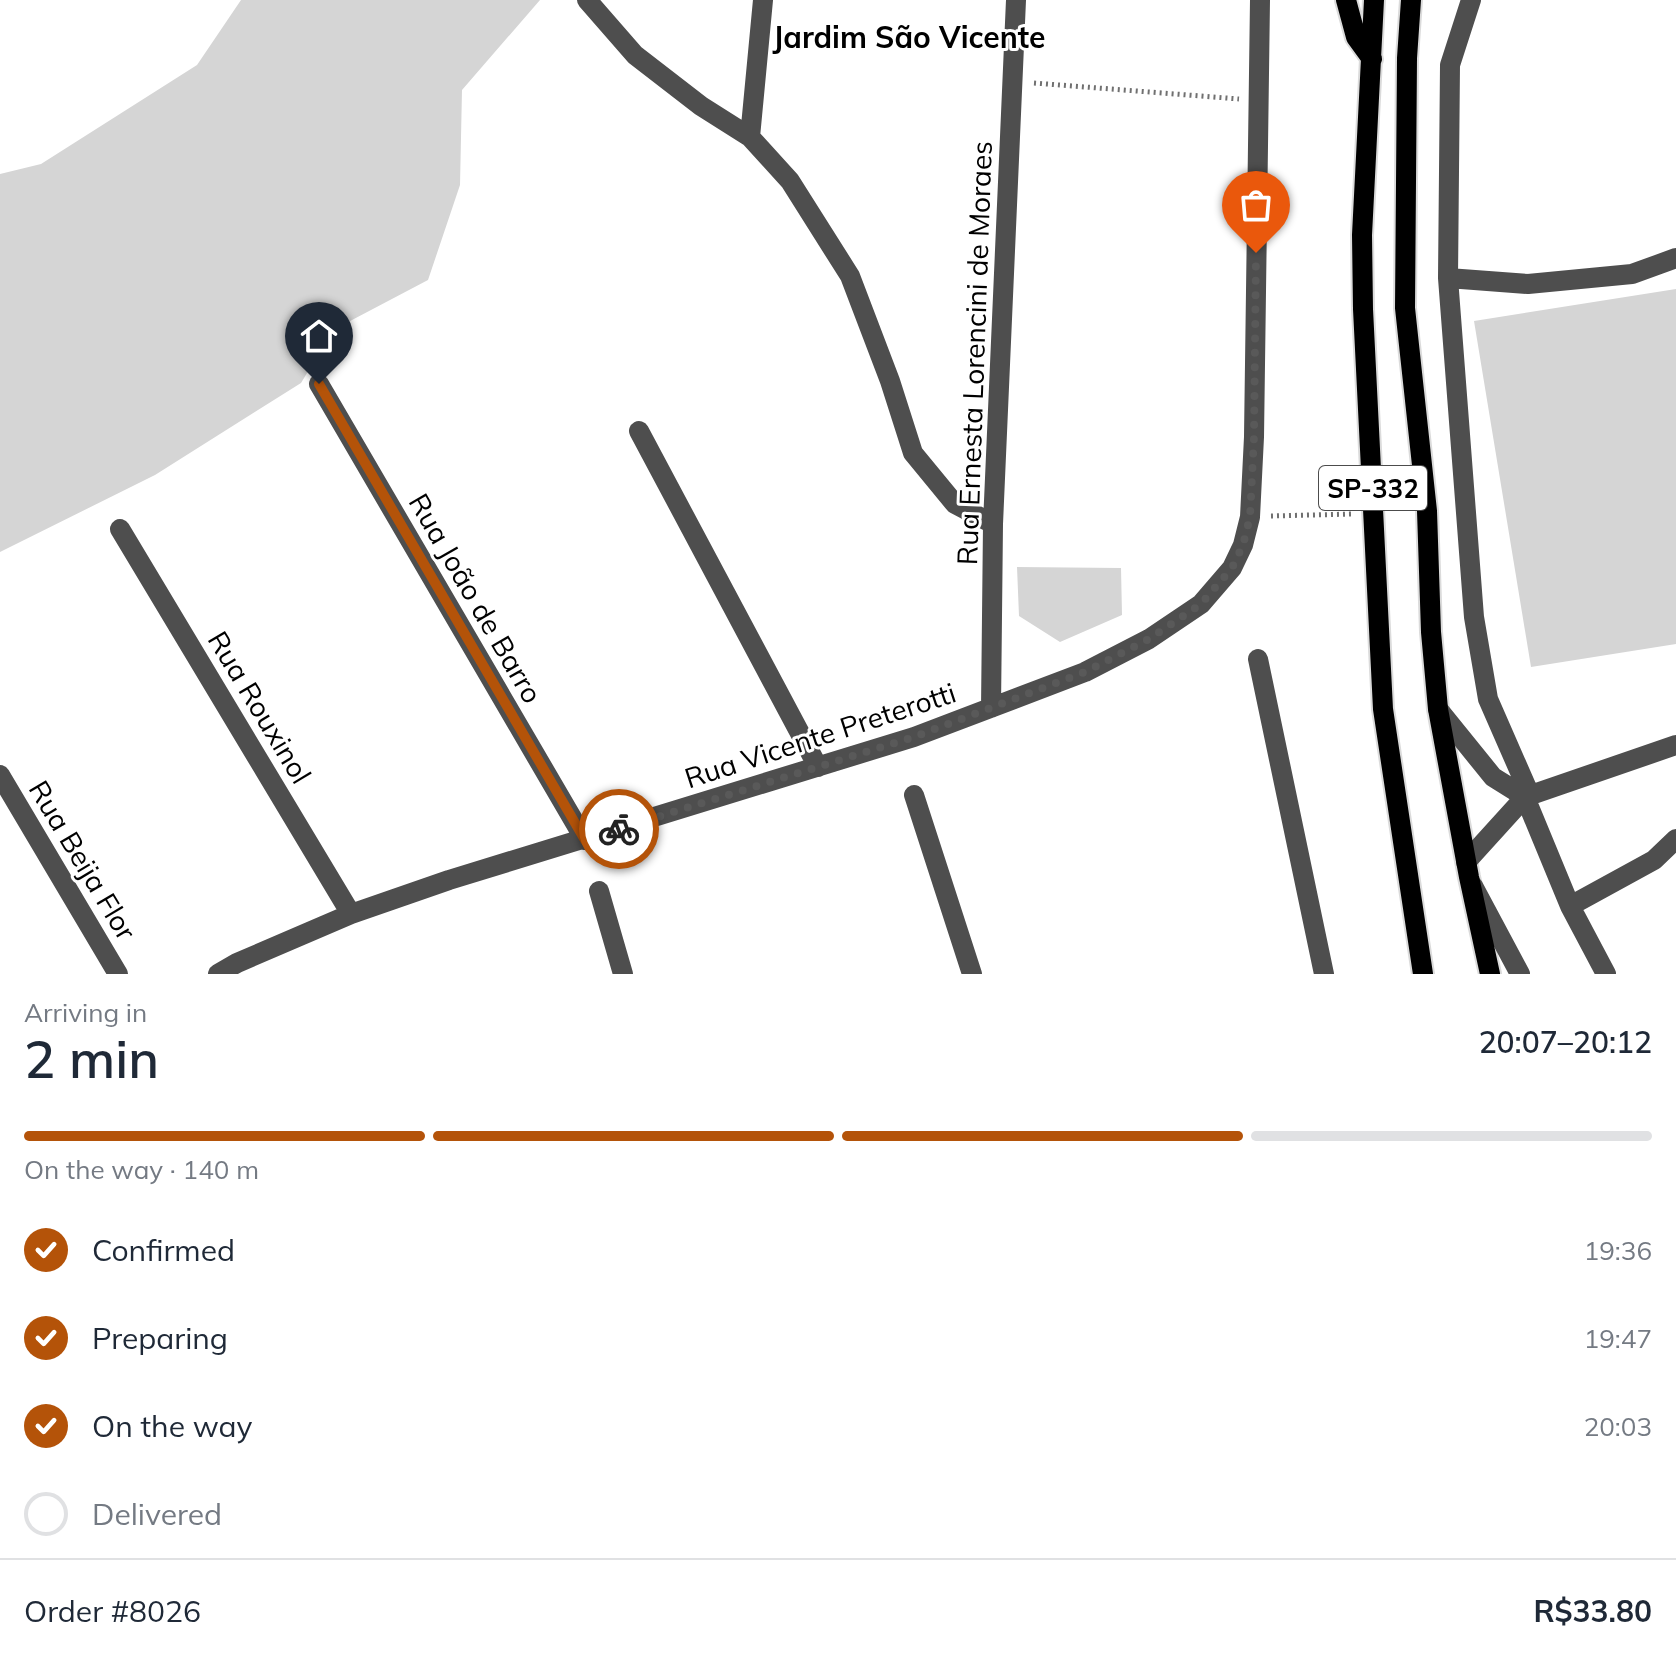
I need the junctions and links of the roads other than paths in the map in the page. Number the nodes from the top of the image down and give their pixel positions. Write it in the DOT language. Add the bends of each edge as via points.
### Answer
graph roads {
  1 [pos="587,0"];
  2 [pos="763,0"];
  3 [pos="1016,0"];
  4 [pos="1260,0"];
  5 [pos="1346,0"];
  6 [pos="1374,0"];
  7 [pos="1411,0"];
  8 [pos="1471,0"];
  9 [pos="1372,59"];
  10 [pos="750,137"];
  11 [pos="1676,258"];
  12 [pos="1448,278"];
  13 [pos="319,384"];
  14 [pos="639,431"];
  15 [pos="993,524"];
  16 [pos="120,529"];
  17 [pos="1258,659"];
  18 [pos="991,708"];
  19 [pos="1438,709"];
  20 [pos="1676,745"];
  21 [pos="818,767"];
  22 [pos="0,775"];
  23 [pos="914,795"];
  24 [pos="1528,796"];
  25 [pos="1676,839"];
  26 [pos="585,840"];
  27 [pos="1468,869"];
  28 [pos="599,891"];
  29 [pos="1570,906"];
  30 [pos="351,914"];
  31 [pos="1419,951"];
  32 [pos="118,974"];
  33 [pos="218,974"];
  34 [pos="623,974"];
  35 [pos="972,974"];
  36 [pos="1324,974"];
  37 [pos="1423,974"];
  38 [pos="1430,974"];
  39 [pos="1490,974"];
  40 [pos="1520,974"];
  41 [pos="1606,974"];
  1 -- 10 [label="street" via="635,55"];
  2 -- 10 [label="street"];
  3 -- 15 [label="street, Rua Ernesta Lorencini de Moraes"];
  4 -- 18 [label="street, Rua Vicente Preterotti" via="1254,437 1250,517 1243,545 1232,568 1201,604 1149,639 1085,672"];
  5 -- 9 [label="main road" via="1356,37"];
  6 -- 9 [label="main road, SP-332"];
  7 -- 19 [label="main road, SP-332" via="1405,308 1427,511"];
  8 -- 12 [label="street" via="1450,65"];
  9 -- 31 [label="main road, SP-332" via="1363,309 1383,709"];
  10 -- 15 [label="street" via="790,181 850,276 913,453 955,504"];
  11 -- 12 [label="street" via="1632,274 1542,282"];
  12 -- 24 [label="street" via="1474,617 1488,699"];
  13 -- 26 [label="street, Rua João de Barro"];
  14 -- 21 [label="street"];
  15 -- 18 [label="street, Rua Ernesta Lorencini de Moraes"];
  16 -- 30 [label="street, Rua Rouxinol"];
  17 -- 36 [label="street"];
  18 -- 21 [label="street, Rua Vicente Preterotti"];
  19 -- 24 [label="street" via="1493,777"];
  19 -- 27 [label="main road, SP-332"];
  20 -- 24 [label="street"];
  21 -- 26 [label="street, Rua Vicente Preterotti"];
  22 -- 32 [label="street, Rua Beija Flor"];
  23 -- 35 [label="street"];
  24 -- 27 [label="street"];
  24 -- 29 [label="street"];
  25 -- 29 [label="street" via="1654,860"];
  26 -- 30 [label="street, Rua Vicente Preterotti"];
  27 -- 39 [label="main road, SP-332"];
  27 -- 40 [label="street"];
  28 -- 34 [label="street"];
  29 -- 41 [label="street"];
  30 -- 33 [label="street, Rua Vicente Preterotti"];
  31 -- 37 [label="main road, SP-332"];
  31 -- 38 [label="main road"];
}
